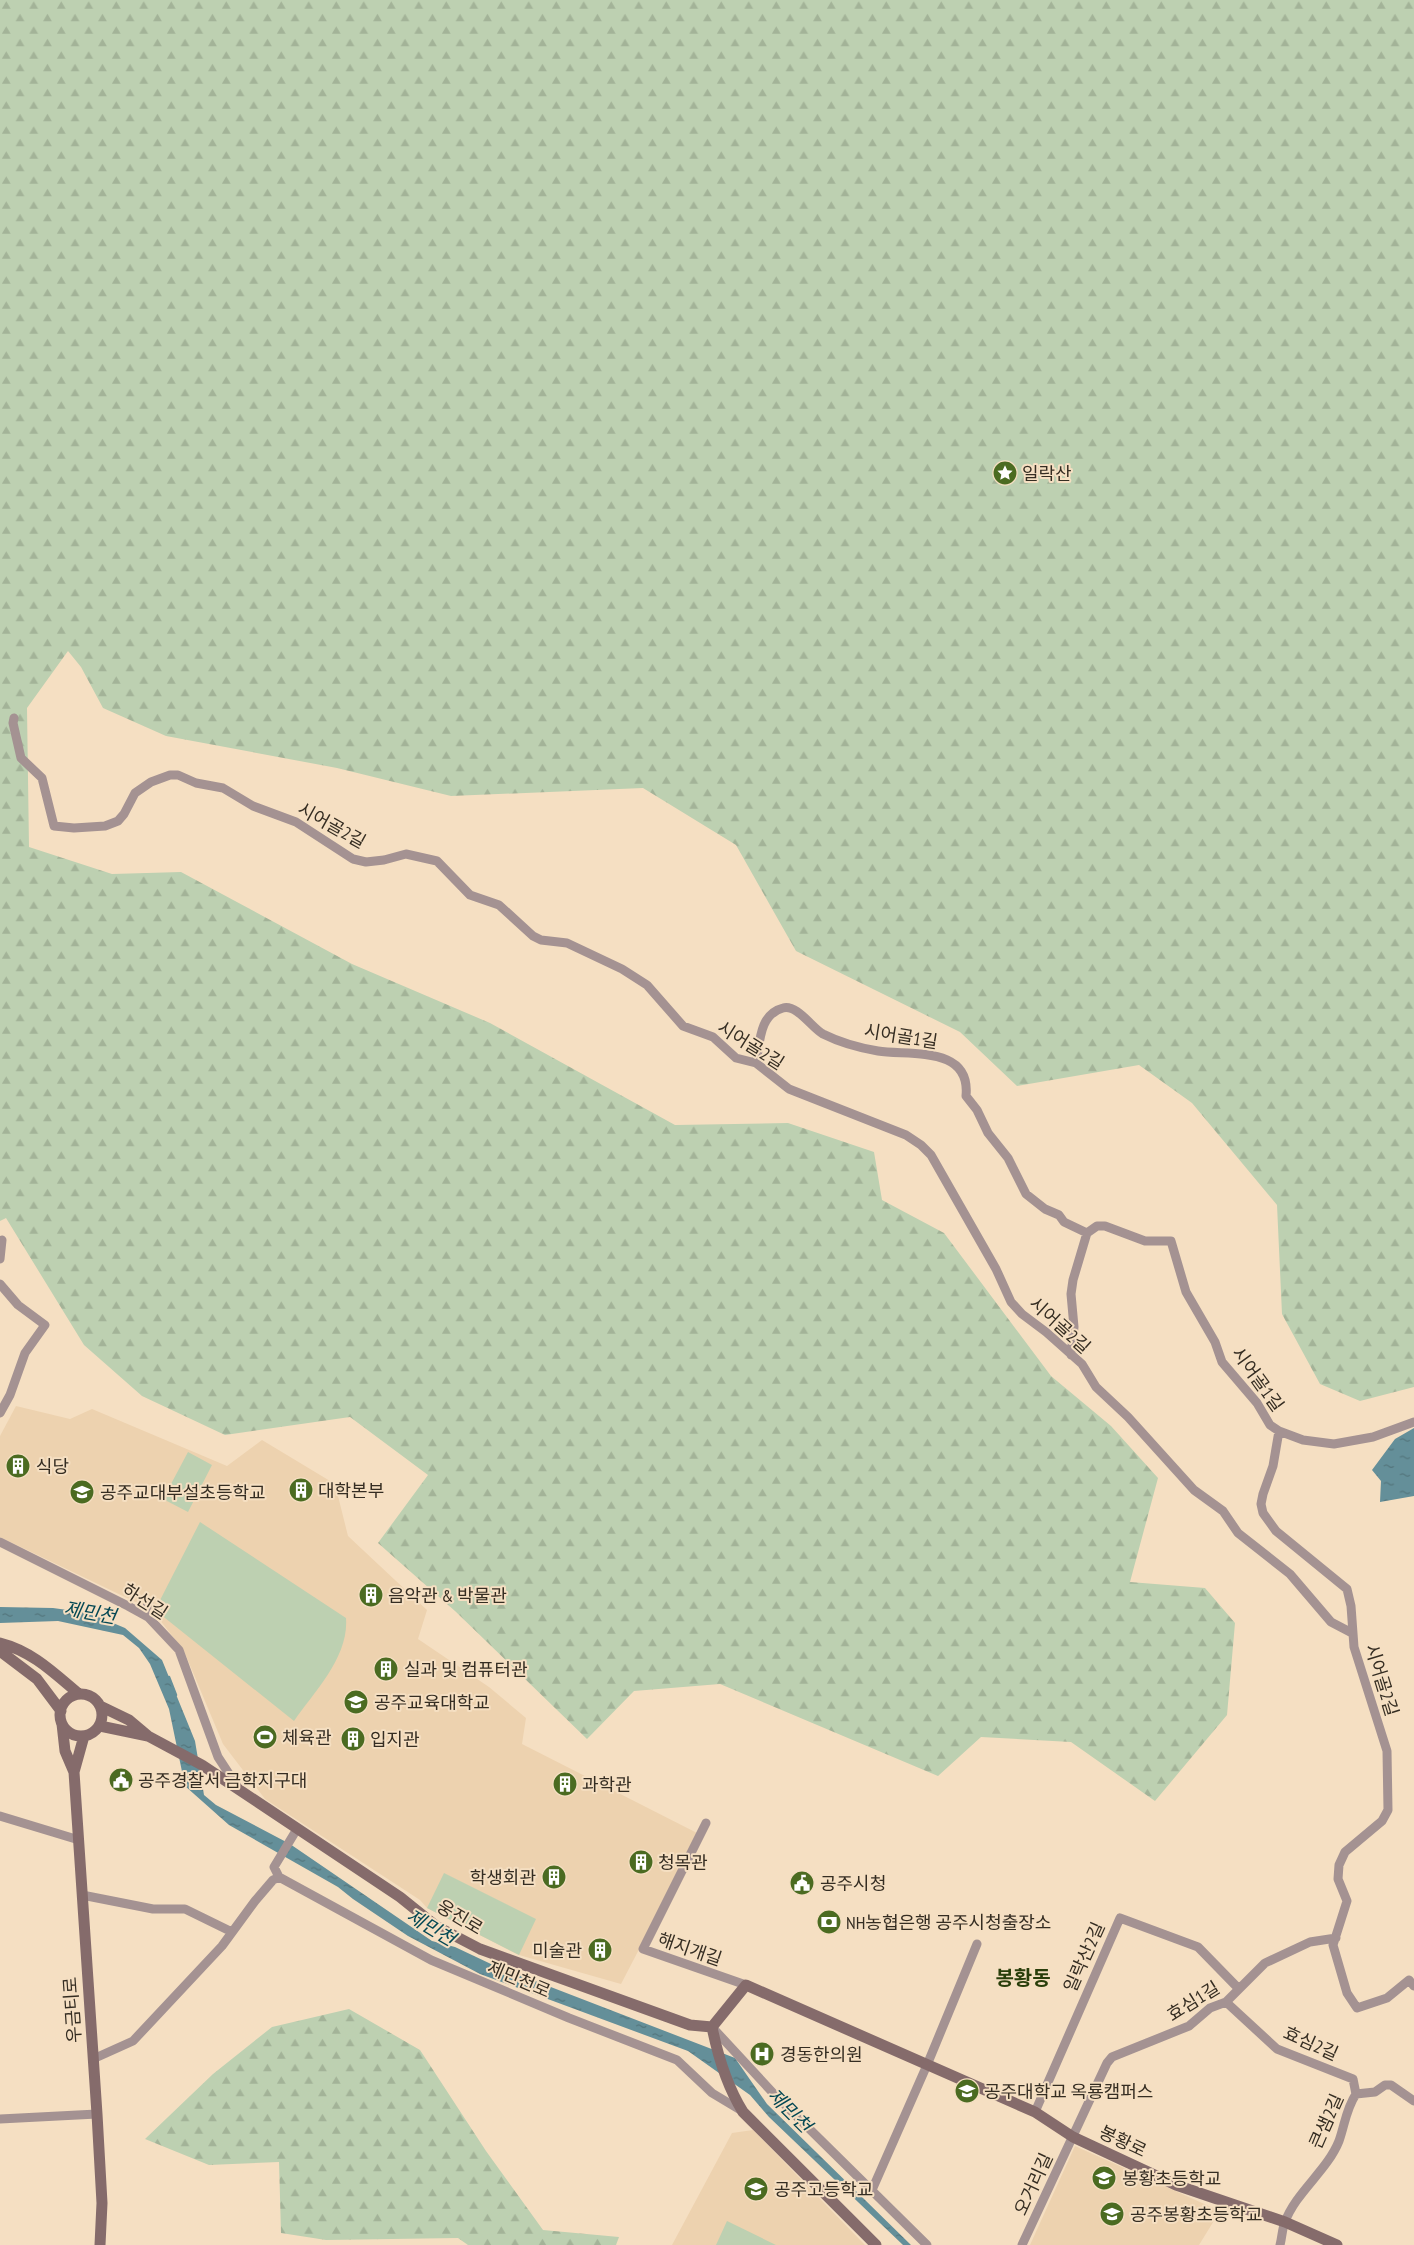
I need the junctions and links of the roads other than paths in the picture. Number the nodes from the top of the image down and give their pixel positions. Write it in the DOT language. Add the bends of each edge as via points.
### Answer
graph roads {
  1 [pos="14,718"];
  2 [pos="756,1063"];
  3 [pos="1087,1233"];
  4 [pos="2,1240"];
  5 [pos="0,1259"];
  6 [pos="0,1284"];
  7 [pos="1071,1355"];
  8 [pos="0,1413"];
  9 [pos="1414,1422"];
  10 [pos="1279,1431"];
  11 [pos="0,1542"];
  12 [pos="150,1603"];
  13 [pos="143,1614"];
  14 [pos="1352,1633"];
  15 [pos="0,1643"];
  16 [pos="0,1651"];
  17 [pos="79,1694"];
  18 [pos="100,1706"];
  19 [pos="60,1711"];
  20 [pos="62,1724"];
  21 [pos="100,1726"];
  22 [pos="84,1736"];
  23 [pos="148,1736"];
  24 [pos="74,1772"];
  25 [pos="243,1793"];
  26 [pos="0,1816"];
  27 [pos="706,1823"];
  28 [pos="297,1829"];
  29 [pos="79,1840"];
  30 [pos="279,1877"];
  31 [pos="82,1895"];
  32 [pos="232,1932"];
  33 [pos="1336,1938"];
  34 [pos="977,1944"];
  35 [pos="746,1985"];
  36 [pos="1414,1986"];
  37 [pos="1239,1989"];
  38 [pos="1226,2002"];
  39 [pos="712,2027"];
  40 [pos="93,2059"];
  41 [pos="927,2065"];
  42 [pos="1356,2094"];
  43 [pos="1414,2101"];
  44 [pos="743,2112"];
  45 [pos="1034,2112"];
  46 [pos="97,2114"];
  47 [pos="0,2119"];
  48 [pos="1073,2137"];
  49 [pos="872,2190"];
  50 [pos="1285,2222"];
  51 [pos="100,2245"];
  52 [pos="876,2245"];
  53 [pos="927,2245"];
  54 [pos="1022,2245"];
  55 [pos="1280,2245"];
  56 [pos="1337,2245"];
  1 -- 2 [label="street, 시어골2길" via="22,758 42,778 54,826 91,828 118,821 135,793 170,775 223,788 253,806 296,822 353,860 384,860 406,854 439,861 470,895 499,905 533,936 567,943 622,969 647,985 683,1026 713,1037 736,1058"];
  2 -- 3 [label="street, 시어골1길" via="767,1018 785,1007 824,1034 852,1044 878,1051 933,1055 947,1060 963,1074 966,1096 988,1133 1008,1158 1026,1194 1060,1215 1064,1222"];
  2 -- 7 [label="street, 시어골2길" via="789,1090 906,1135 921,1145 931,1155 969,1221 1011,1302"];
  3 -- 7 [label="street" via="1071,1294 1074,1308"];
  3 -- 10 [label="street, 시어골1길" via="1097,1226 1104,1226 1145,1241 1171,1241 1186,1292 1215,1342 1222,1362"];
  4 -- 5 [label="street"];
  6 -- 8 [label="street" via="18,1305 45,1325 25,1354"];
  7 -- 14 [label="street, 시어골2길" via="1082,1364 1096,1387 1128,1416 1194,1490 1223,1511 1238,1533 1290,1574 1331,1622"];
  9 -- 10 [label="street, 시어골1길" via="1373,1436 1334,1444 1319,1444"];
  10 -- 14 [label="street, 시어골2길" via="1273,1466 1262,1499 1263,1513 1276,1532 1347,1589"];
  11 -- 13 [label="street, 하선길"];
  12 -- 13 [label="street"];
  13 -- 25 [label="street, 하선길" via="164,1631 179,1650 218,1757"];
  14 -- 33 [label="street, 시어골2길" via="1387,1751 1389,1796 1388,1810 1382,1821 1345,1852 1339,1865 1338,1879 1347,1901"];
  15 -- 17 [label="main road" via="27,1653"];
  16 -- 19 [label="main road" via="37,1679"];
  17 -- 18 [label="main road" via="92,1697"];
  17 -- 19 [label="main road" via="67,1700"];
  18 -- 21 [label="main road"];
  18 -- 23 [label="main road" via="128,1720"];
  19 -- 20 [label="main road"];
  20 -- 22 [label="main road" via="71,1734"];
  20 -- 24 [label="main road, 우금티로" via="65,1751"];
  21 -- 22 [label="main road"];
  21 -- 23 [label="main road"];
  22 -- 24 [label="main road, 우금티로"];
  23 -- 25 [label="main road, 웅진로"];
  24 -- 29 [label="main road, 우금티로"];
  25 -- 28 [label="main road, 웅진로"];
  26 -- 29 [label="street"];
  27 -- 35 [label="street, 해지개길" via="643,1950"];
  28 -- 30 [label="street" via="274,1867"];
  28 -- 39 [label="main road, 웅진로" via="400,1897 436,1926 480,1949 690,2025"];
  29 -- 31 [label="main road, 우금티로"];
  30 -- 32 [label="street" via="273,1880"];
  30 -- 44 [label="street, 제민천로" via="431,1960 678,2060 712,2093"];
  31 -- 32 [label="street" via="153,1909 185,1909"];
  31 -- 40 [label="main road, 우금티로"];
  32 -- 40 [label="street" via="133,2041"];
  33 -- 36 [label="street, 시어골2길" via="1333,1945 1340,1975 1358,2008 1394,1995 1409,1980"];
  33 -- 37 [label="street, 효심1길" via="1310,1942 1265,1962"];
  34 -- 41 [label="street"];
  35 -- 39 [label="main road"];
  35 -- 41 [label="main road, 봉황로"];
  37 -- 38 [label="street, 효심1길"];
  37 -- 45 [label="street, 일락산2길" via="1198,1947 1120,1918"];
  38 -- 42 [label="street, 효심2길" via="1277,2049 1353,2079"];
  38 -- 48 [label="street, 효심1길" via="1210,2008 1182,2030 1112,2057"];
  39 -- 44 [label="main road" via="731,2093"];
  39 -- 49 [label="street" via="740,2060"];
  40 -- 46 [label="main road, 우금티로"];
  41 -- 45 [label="main road, 봉황로"];
  41 -- 49 [label="street"];
  42 -- 43 [label="street, 큰샘2길" via="1375,2092 1385,2085 1396,2088"];
  42 -- 50 [label="street, 큰샘2길" via="1346,2112 1338,2142"];
  44 -- 52 [label="main road"];
  45 -- 48 [label="main road, 봉황로"];
  46 -- 47 [label="street"];
  46 -- 51 [label="main road, 우금티로" via="102,2203"];
  48 -- 50 [label="main road, 봉황로" via="1176,2185"];
  48 -- 54 [label="street, 오거리길"];
  49 -- 53 [label="street"];
  50 -- 55 [label="street, 큰샘2길"];
  50 -- 56 [label="main road, 봉황로"];
}
